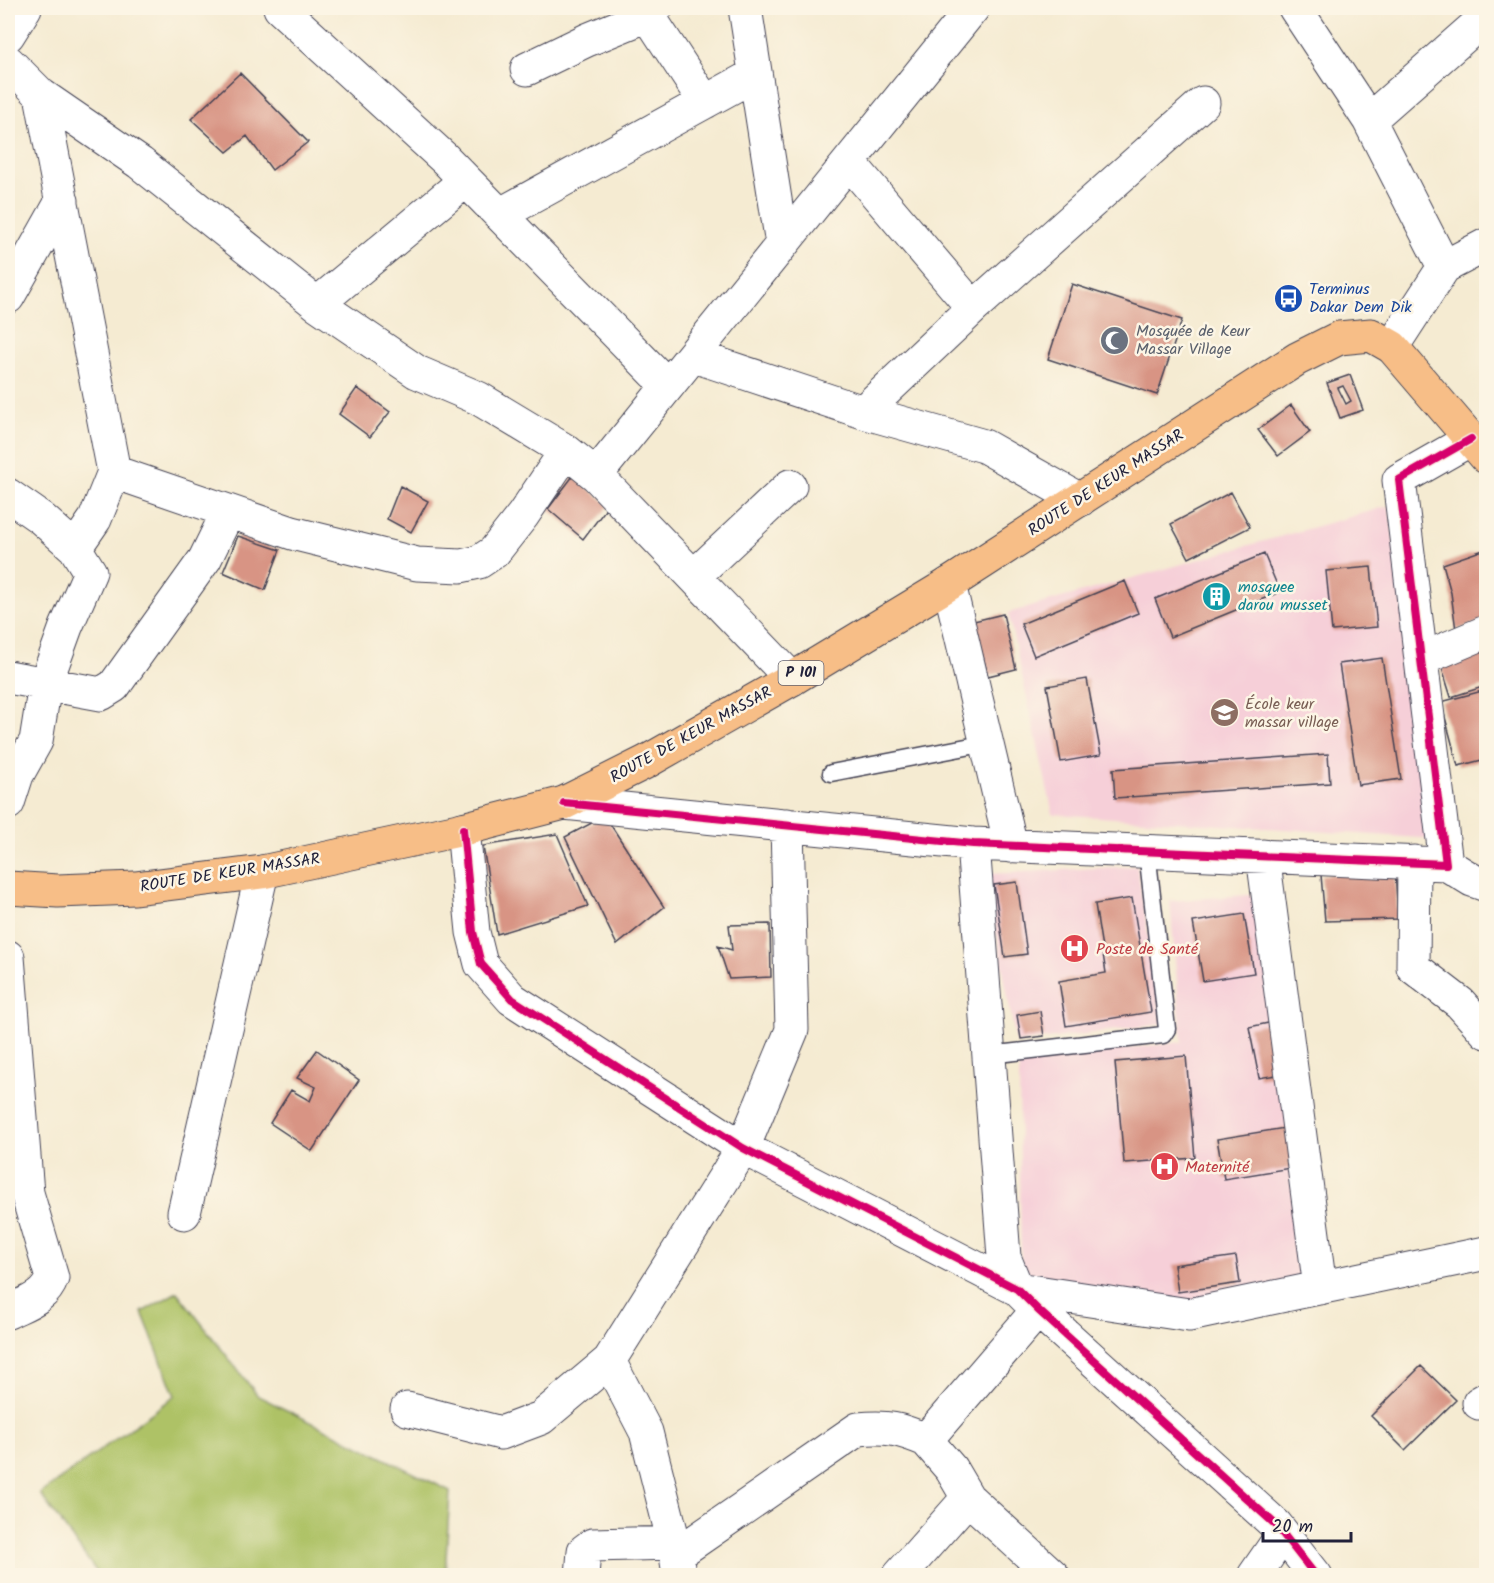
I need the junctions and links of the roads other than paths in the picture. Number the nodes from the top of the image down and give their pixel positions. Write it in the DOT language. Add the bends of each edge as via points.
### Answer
graph roads {
  1 [pos="25,8"];
  2 [pos="745,8"];
  3 [pos="973,8"];
  4 [pos="1295,8"];
  5 [pos="652,11"];
  6 [pos="298,12"];
  7 [pos="1486,17"];
  8 [pos="8,35"];
  9 [pos="8,62"];
  10 [pos="527,69"];
  11 [pos="754,75"];
  12 [pos="41,95"];
  13 [pos="705,102"];
  14 [pos="1203,103"];
  15 [pos="1369,120"];
  16 [pos="849,162"];
  17 [pos="465,182"];
  18 [pos="62,201"];
  19 [pos="501,214"];
  20 [pos="782,244"];
  21 [pos="1486,245"];
  22 [pos="1444,267"];
  23 [pos="8,297"];
  24 [pos="317,304"];
  25 [pos="973,308"];
  26 [pos="1392,347"];
  27 [pos="694,356"];
  28 [pos="668,386"];
  29 [pos="863,412"];
  30 [pos="1479,448"];
  31 [pos="566,451"];
  32 [pos="114,472"];
  33 [pos="596,475"];
  34 [pos="790,486"];
  35 [pos="8,495"];
  36 [pos="1080,500"];
  37 [pos="228,512"];
  38 [pos="75,548"];
  39 [pos="694,576"];
  40 [pos="950,584"];
  41 [pos="1486,632"];
  42 [pos="1422,659"];
  43 [pos="8,677"];
  44 [pos="792,679"];
  45 [pos="45,685"];
  46 [pos="987,743"];
  47 [pos="831,773"];
  48 [pos="8,803"];
  49 [pos="564,803"];
  50 [pos="787,825"];
  51 [pos="463,829"];
  52 [pos="973,844"];
  53 [pos="1011,846"];
  54 [pos="1147,851"];
  55 [pos="1263,856"];
  56 [pos="1414,862"];
  57 [pos="1446,864"];
  58 [pos="262,872"];
  59 [pos="1486,885"];
  60 [pos="8,888"];
  61 [pos="8,957"];
  62 [pos="1486,1032"];
  63 [pos="989,1055"];
  64 [pos="743,1148"];
  65 [pos="184,1213"];
  66 [pos="1486,1253"];
  67 [pos="1320,1288"];
  68 [pos="1028,1300"];
  69 [pos="8,1311"];
  70 [pos="609,1361"];
  71 [pos="407,1409"];
  72 [pos="926,1440"];
  73 [pos="968,1498"];
  74 [pos="1283,1534"];
  75 [pos="677,1557"];
  76 [pos="582,1575"];
  77 [pos="899,1575"];
  78 [pos="1053,1575"];
  79 [pos="1254,1575"];
  80 [pos="1316,1575"];
  1 -- 8 [label="street"];
  2 -- 11 [label="street"];
  3 -- 16 [label="street"];
  4 -- 15 [label="street"];
  5 -- 10 [label="street"];
  5 -- 13 [label="street"];
  6 -- 17 [label="street"];
  7 -- 15 [label="street"];
  9 -- 12 [label="street"];
  11 -- 13 [label="street"];
  11 -- 20 [label="street"];
  12 -- 18 [label="street"];
  12 -- 24 [label="street" via="140,163"];
  13 -- 19 [label="street"];
  14 -- 25 [label="street"];
  15 -- 22 [label="street"];
  16 -- 20 [label="street"];
  16 -- 25 [label="street"];
  17 -- 19 [label="street"];
  17 -- 24 [label="street"];
  18 -- 23 [label="street"];
  18 -- 32 [label="street"];
  19 -- 28 [label="street"];
  20 -- 27 [label="street"];
  21 -- 22 [label="street"];
  22 -- 26 [label="street"];
  24 -- 31 [label="street" via="417,372 478,398"];
  25 -- 29 [label="street"];
  26 -- 30 [label="main road, ROUTE DE KEUR MASSAR / P 101"];
  26 -- 36 [label="main road, ROUTE DE KEUR MASSAR / P 101" via="1371,335 1339,338 1297,359"];
  27 -- 28 [label="street"];
  27 -- 29 [label="street"];
  28 -- 33 [label="street"];
  29 -- 36 [label="street" via="984,446"];
  30 -- 42 [label="street" via="1399,480"];
  31 -- 33 [label="street"];
  31 -- 37 [label="street" via="494,552 479,562 461,566 417,564 292,533"];
  32 -- 37 [label="street"];
  32 -- 38 [label="street" via="95,519"];
  33 -- 39 [label="street"];
  34 -- 39 [label="street"];
  35 -- 38 [label="street"];
  36 -- 40 [label="main road, ROUTE DE KEUR MASSAR / P 101"];
  37 -- 45 [label="street" via="205,559 114,686 101,694"];
  38 -- 45 [label="street" via="90,572"];
  39 -- 44 [label="street"];
  40 -- 44 [label="main road, ROUTE DE KEUR MASSAR / P 101"];
  40 -- 46 [label="street"];
  41 -- 42 [label="street"];
  42 -- 57 [label="street"];
  43 -- 45 [label="street"];
  44 -- 49 [label="main road, ROUTE DE KEUR MASSAR / P 101" via="646,762"];
  45 -- 48 [label="street" via="36,741 17,774"];
  46 -- 47 [label="lane"];
  46 -- 53 [label="street"];
  49 -- 50 [label="street"];
  49 -- 51 [label="main road, ROUTE DE KEUR MASSAR / P 101"];
  50 -- 52 [label="street"];
  50 -- 64 [label="street" via="792,1030"];
  51 -- 58 [label="main road, ROUTE DE KEUR MASSAR / P 101"];
  51 -- 64 [label="street" via="473,932 481,964 512,999"];
  52 -- 53 [label="street"];
  52 -- 63 [label="street"];
  53 -- 54 [label="street"];
  54 -- 55 [label="street"];
  54 -- 63 [label="lane" via="1167,1029 1163,1035"];
  55 -- 56 [label="street"];
  55 -- 67 [label="street"];
  56 -- 57 [label="street"];
  56 -- 62 [label="street" via="1413,967 1460,1003"];
  57 -- 59 [label="street"];
  58 -- 60 [label="main road, ROUTE DE KEUR MASSAR / P 101" via="135,888"];
  58 -- 65 [label="street"];
  61 -- 69 [label="street" via="27,1192 52,1278 43,1293"];
  63 -- 68 [label="street" via="1004,1257"];
  64 -- 68 [label="street"];
  64 -- 70 [label="street"];
  66 -- 67 [label="street"];
  67 -- 68 [label="street" via="1189,1315"];
  68 -- 72 [label="street"];
  68 -- 74 [label="street"];
  70 -- 71 [label="street" via="542,1418 501,1433"];
  70 -- 75 [label="street" via="646,1432"];
  72 -- 73 [label="street" via="951,1469"];
  72 -- 75 [label="street" via="896,1428 858,1429"];
  73 -- 77 [label="street"];
  73 -- 78 [label="street"];
  74 -- 79 [label="street"];
  74 -- 80 [label="street"];
  75 -- 76 [label="street" via="592,1545 584,1551"];
}
